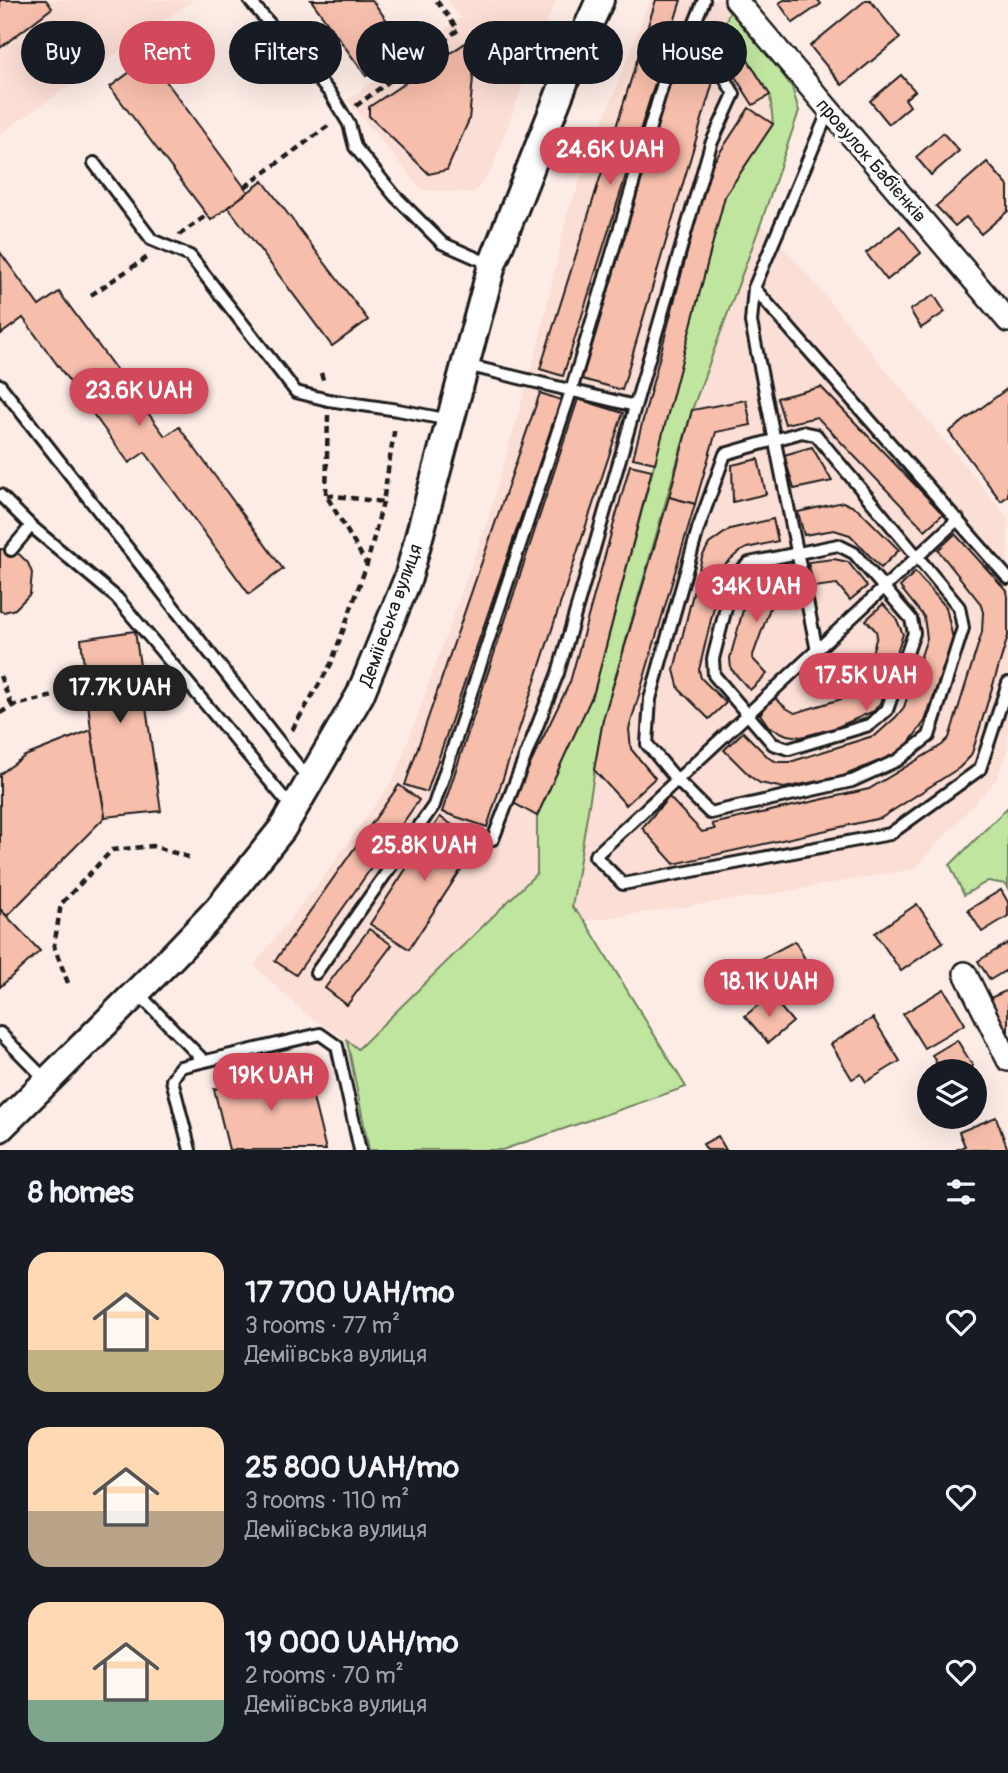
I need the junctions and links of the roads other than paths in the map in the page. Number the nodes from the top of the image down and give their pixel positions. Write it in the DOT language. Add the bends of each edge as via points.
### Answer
graph roads {
  1 [pos="249,0"];
  2 [pos="600,0"];
  3 [pos="704,0"];
  4 [pos="736,0"];
  5 [pos="696,21"];
  6 [pos="663,84"];
  7 [pos="728,84"];
  8 [pos="829,110"];
  9 [pos="94,163"];
  10 [pos="492,265"];
  11 [pos="754,288"];
  12 [pos="1008,320"];
  13 [pos="466,365"];
  14 [pos="0,385"];
  15 [pos="571,391"];
  16 [pos="635,406"];
  17 [pos="450,420"];
  18 [pos="774,439"];
  19 [pos="0,495"];
  20 [pos="958,519"];
  21 [pos="31,526"];
  22 [pos="11,550"];
  23 [pos="797,553"];
  24 [pos="919,556"];
  25 [pos="1008,578"];
  26 [pos="884,589"];
  27 [pos="817,651"];
  28 [pos="1008,683"];
  29 [pos="748,715"];
  30 [pos="677,780"];
  31 [pos="309,781"];
  32 [pos="293,809"];
  33 [pos="493,839"];
  34 [pos="317,973"];
  35 [pos="964,973"];
  36 [pos="137,992"];
  37 [pos="0,1033"];
  38 [pos="1008,1060"];
  39 [pos="204,1061"];
  40 [pos="47,1081"];
  41 [pos="0,1128"];
  42 [pos="190,1150"];
  43 [pos="360,1150"];
  1 -- 10 [label="lane" via="330,93 349,124 355,147 395,196 442,243"];
  2 -- 10 [label="street, Деміївська вулиця"];
  3 -- 5 [label="lane"];
  4 -- 8 [label="street, провулок Бабієнків"];
  6 -- 15 [label="lane"];
  7 -- 16 [label="lane" via="734,94 711,144"];
  8 -- 11 [label="lane"];
  8 -- 12 [label="street, провулок Бабієнків"];
  9 -- 17 [label="lane" via="152,240 190,256 296,391 328,401"];
  10 -- 13 [label="street, Деміївська вулиця"];
  11 -- 18 [label="lane" via="751,322"];
  11 -- 20 [label="lane"];
  13 -- 15 [label="lane"];
  13 -- 17 [label="street, Деміївська вулиця"];
  14 -- 31 [label="lane"];
  15 -- 16 [label="lane"];
  15 -- 34 [label="lane" via="434,805"];
  16 -- 33 [label="lane" via="558,673"];
  17 -- 31 [label="street, Деміївська вулиця" via="408,578 360,695"];
  18 -- 23 [label="lane"];
  18 -- 24 [label="lane" via="802,432 816,435"];
  18 -- 30 [label="lane" via="725,454 698,529 650,699 647,744"];
  19 -- 21 [label="lane"];
  20 -- 24 [label="lane"];
  20 -- 25 [label="lane"];
  21 -- 22 [label="lane"];
  21 -- 32 [label="lane" via="117,598"];
  23 -- 26 [label="lane" via="838,545 853,553"];
  23 -- 27 [label="lane"];
  23 -- 29 [label="lane" via="749,564 734,576 713,659 714,675"];
  24 -- 26 [label="lane"];
  24 -- 30 [label="lane" via="959,607 964,628 929,736 898,760 852,781 710,813"];
  26 -- 27 [label="lane"];
  26 -- 29 [label="lane" via="911,619 914,633 887,710 869,725 789,749 773,744"];
  27 -- 29 [label="lane"];
  28 -- 30 [label="lane" via="980,769 890,834 623,884 595,856"];
  29 -- 30 [label="lane"];
  31 -- 32 [label="street, Деміївська вулиця"];
  32 -- 36 [label="street, Деміївська вулиця" via="218,909"];
  35 -- 38 [label="street"];
  36 -- 39 [label="lane"];
  36 -- 40 [label="street, Деміївська вулиця"];
  37 -- 40 [label="lane"];
  39 -- 42 [label="lane" via="180,1067 172,1080"];
  39 -- 43 [label="lane" via="320,1034 337,1046"];
  40 -- 41 [label="street, Деміївська вулиця"];
}
